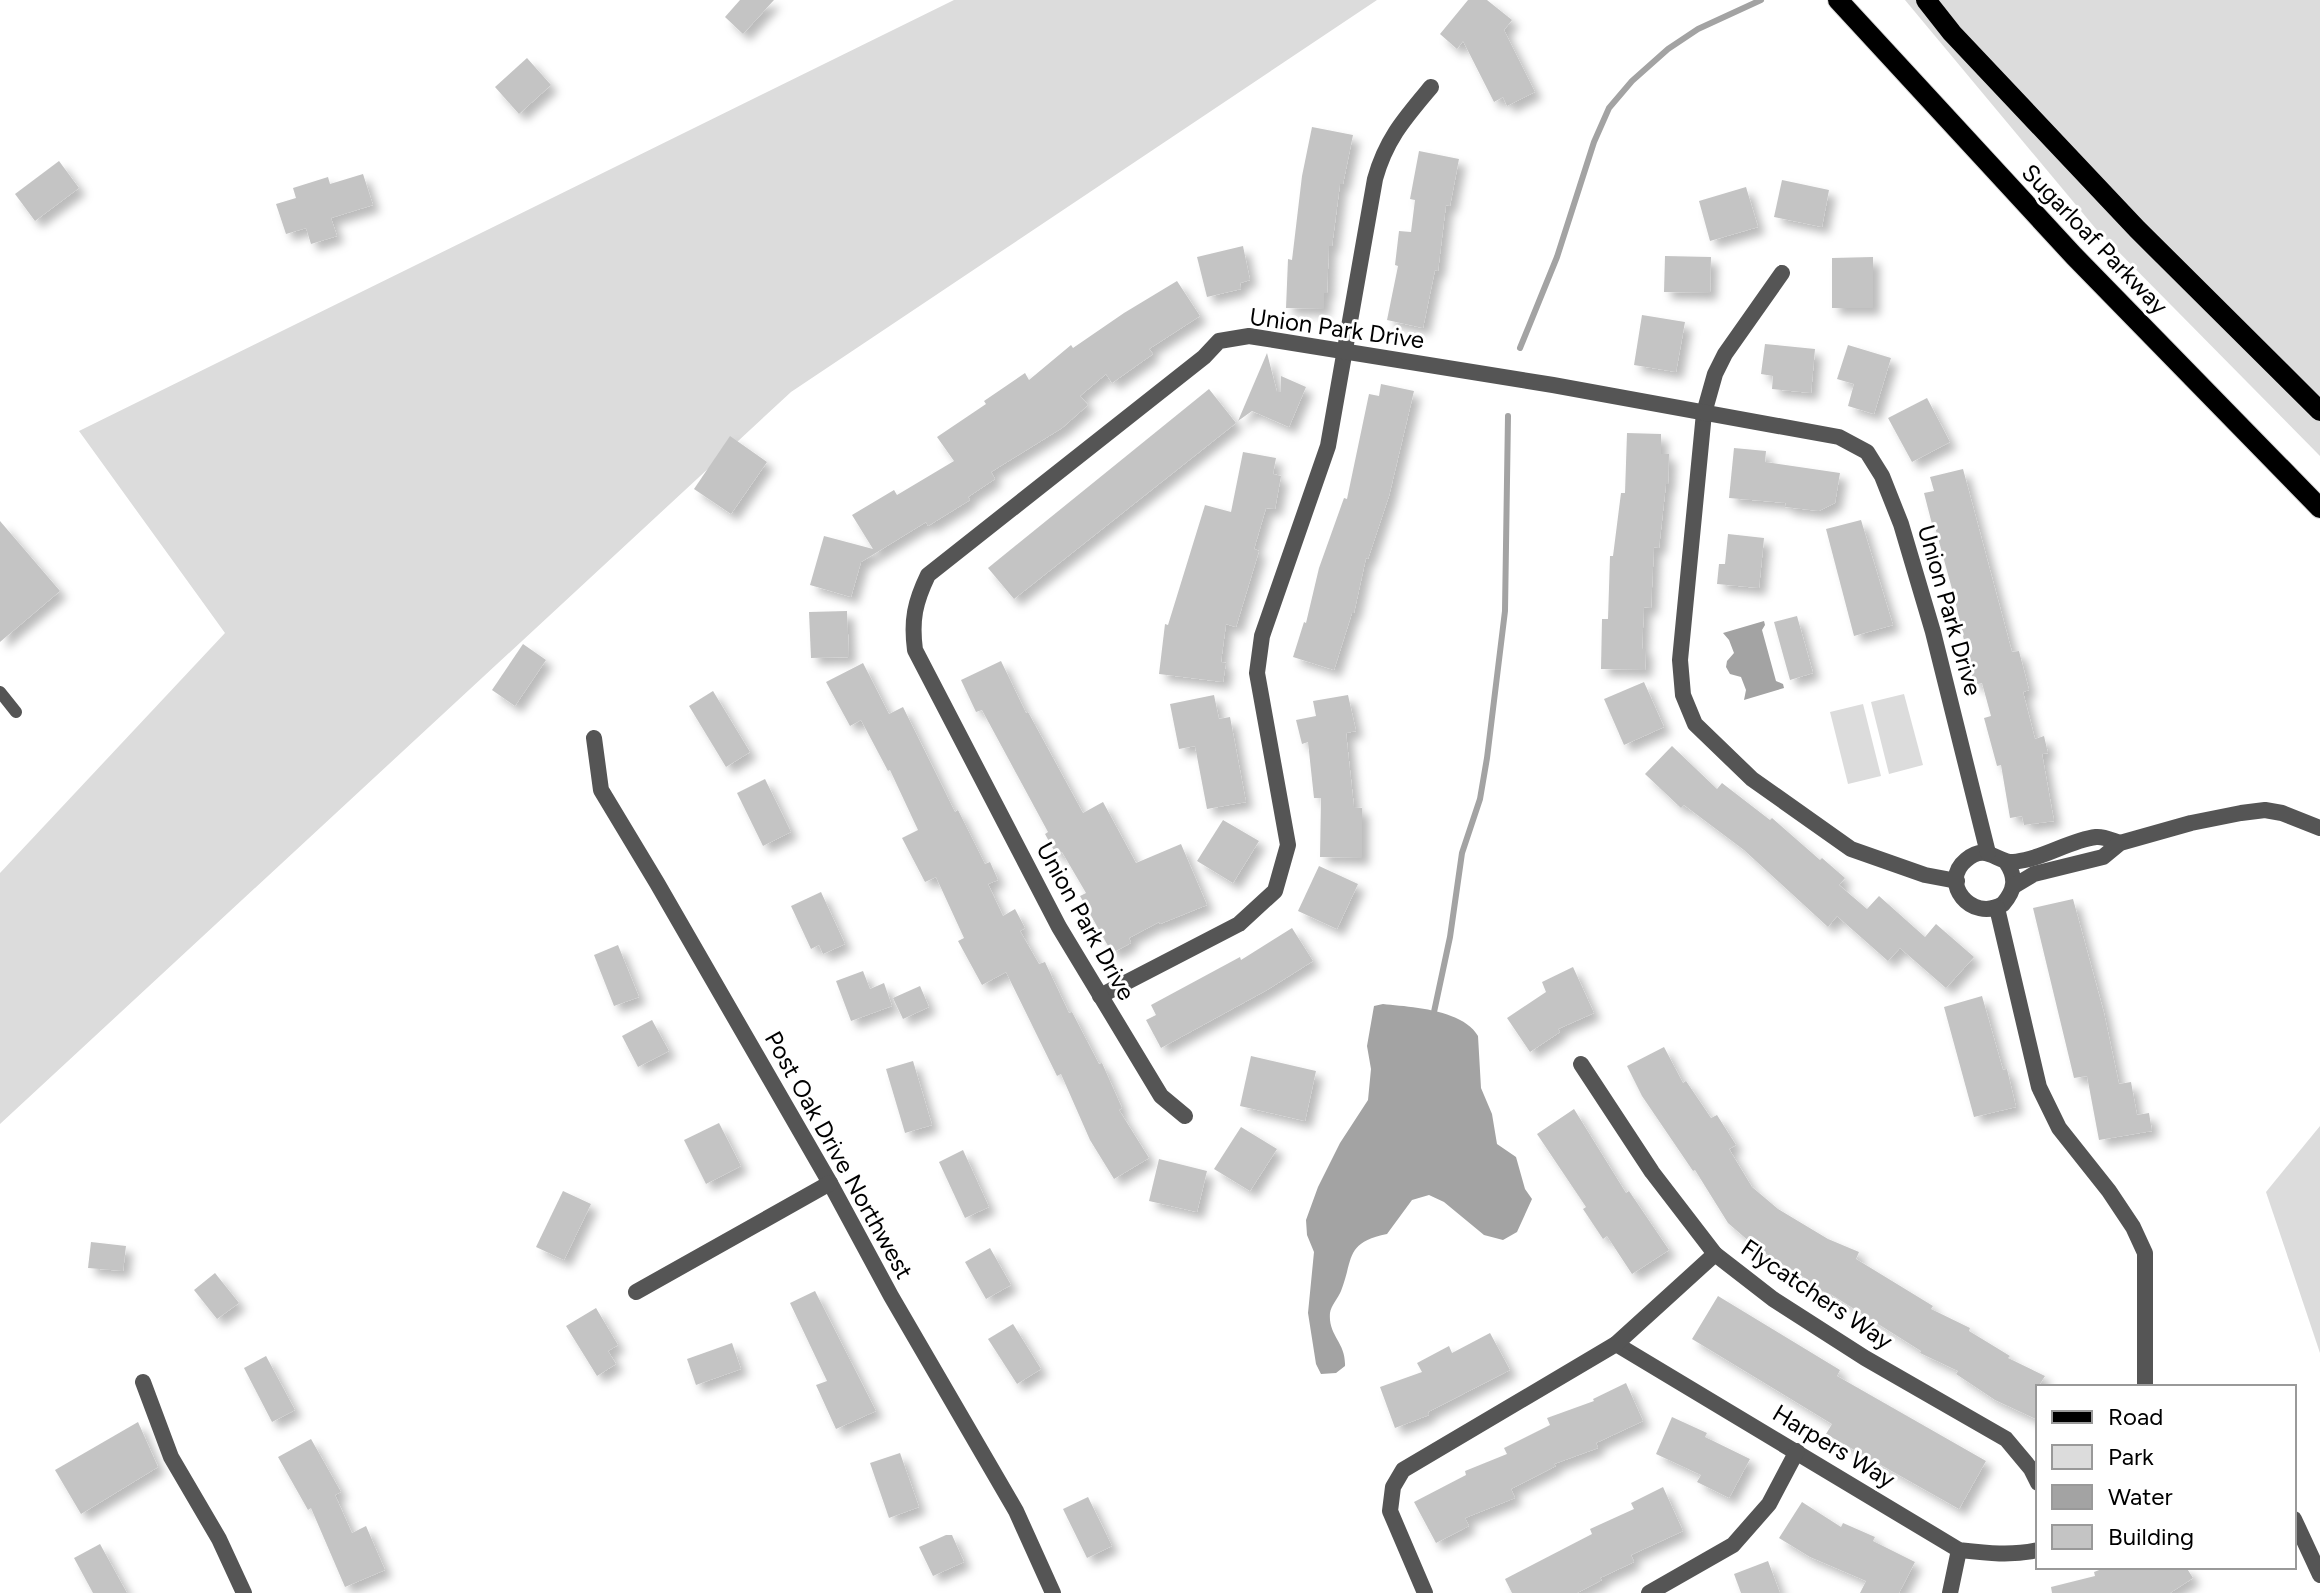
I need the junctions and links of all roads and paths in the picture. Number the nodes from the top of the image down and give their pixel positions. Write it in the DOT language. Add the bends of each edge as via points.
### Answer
graph roads {
  1 [pos="1838,0"];
  2 [pos="1926,0"];
  3 [pos="1431,87"];
  4 [pos="1782,273"];
  5 [pos="1345,352"];
  6 [pos="2320,411"];
  7 [pos="1704,413"];
  8 [pos="2320,508"];
  9 [pos="0,692"];
  10 [pos="16,712"];
  11 [pos="594,738"];
  12 [pos="2320,828"];
  13 [pos="2120,843"];
  14 [pos="1988,853"];
  15 [pos="2006,862"];
  16 [pos="1957,881"];
  17 [pos="2014,886"];
  18 [pos="1997,908"];
  19 [pos="1100,996"];
  20 [pos="1581,1064"];
  21 [pos="1185,1116"];
  22 [pos="830,1183"];
  23 [pos="1715,1254"];
  24 [pos="636,1292"];
  25 [pos="1616,1344"];
  26 [pos="143,1382"];
  27 [pos="2145,1385"];
  28 [pos="1797,1451"];
  29 [pos="2036,1479"];
  30 [pos="2296,1523"];
  31 [pos="1959,1550"];
  32 [pos="2036,1550"];
  33 [pos="2320,1575"];
  34 [pos="244,1593"];
  35 [pos="1053,1593"];
  36 [pos="1425,1593"];
  37 [pos="1649,1593"];
  38 [pos="1950,1593"];
  1 -- 8 [label="main road, Sugarloaf Parkway" via="2074,256"];
  2 -- 6 [label="main road, Sugarloaf Parkway" via="2137,229"];
  3 -- 5 [label="street" via="1383,153"];
  4 -- 7 [label="street" via="1725,354"];
  5 -- 7 [label="street, Union Park Drive"];
  5 -- 19 [label="street" via="1328,446 1262,636 1257,673 1288,845 1275,891 1239,924"];
  5 -- 19 [label="street, Union Park Drive" via="1249,336 1219,341 928,575 916,602 915,650"];
  7 -- 14 [label="street, Union Park Drive" via="1839,437 1867,452 1901,524"];
  7 -- 16 [label="street" via="1680,660 1683,695 1695,724 1752,779 1851,849"];
  9 -- 10 [label="lane"];
  11 -- 22 [label="street, Post Oak Drive Northwest" via="601,790"];
  12 -- 13 [label="street" via="2265,810"];
  13 -- 15 [label="street" via="2099,837"];
  13 -- 17 [label="street" via="2103,857 2034,874"];
  14 -- 15 [label="street"];
  14 -- 16 [label="street" via="1963,863"];
  15 -- 17 [label="street"];
  16 -- 18 [label="street" via="1970,906"];
  17 -- 18 [label="street"];
  18 -- 27 [label="street" via="2039,1087 2059,1128 2109,1191 2145,1253"];
  19 -- 21 [label="street, Union Park Drive" via="1161,1096"];
  20 -- 23 [label="street, Flycatchers Way" via="1652,1172"];
  22 -- 24 [label="street"];
  22 -- 35 [label="street, Post Oak Drive Northwest" via="1016,1511"];
  23 -- 25 [label="street"];
  23 -- 29 [label="street, Flycatchers Way" via="1865,1358 2006,1439"];
  25 -- 28 [label="street, Harpers Way"];
  25 -- 36 [label="street" via="1403,1470 1393,1487 1390,1511"];
  26 -- 34 [label="street" via="171,1457"];
  28 -- 31 [label="street, Harpers Way"];
  28 -- 37 [label="street" via="1769,1504 1733,1545"];
  30 -- 33 [label="street"];
  31 -- 32 [label="street, Harpers Way"];
  31 -- 38 [label="street"];
}
